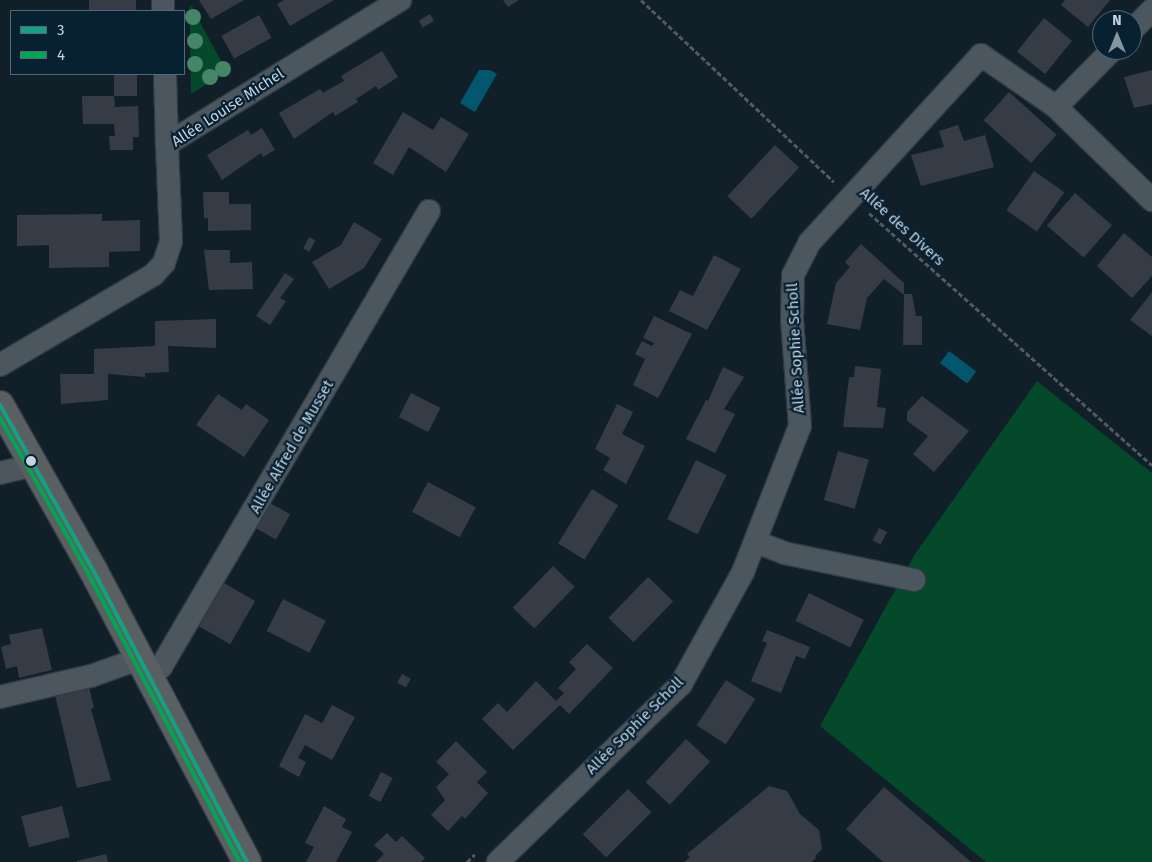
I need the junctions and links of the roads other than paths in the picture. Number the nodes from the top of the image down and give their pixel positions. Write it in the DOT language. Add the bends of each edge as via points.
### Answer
graph roads {
  1 [pos="400,0"];
  2 [pos="1152,10"];
  3 [pos="1142,20"];
  4 [pos="1102,60"];
  5 [pos="165,75"];
  6 [pos="1056,107"];
  7 [pos="167,144"];
  8 [pos="1152,200"];
  9 [pos="429,211"];
  10 [pos="0,365"];
  11 [pos="0,405"];
  12 [pos="35,465"];
  13 [pos="0,474"];
  14 [pos="756,542"];
  15 [pos="914,580"];
  16 [pos="142,666"];
  17 [pos="0,697"];
  18 [pos="490,855"];
  19 [pos="246,862"];
  1 -- 7 [label="street, Allée Louise Michel"];
  2 -- 3 [label="street"];
  4 -- 6 [label="street"];
  5 -- 7 [label="street"];
  6 -- 8 [label="street"];
  6 -- 14 [label="street, Allée Sophie Scholl" via="981,54 840,191 793,275 792,320 800,426"];
  7 -- 10 [label="street, Allée Louise Michel" via="171,241 164,264 153,275"];
  9 -- 16 [label="street, Allée Alfred de Musset" via="161,667"];
  11 -- 12 [label="main road"];
  12 -- 13 [label="street"];
  12 -- 16 [label="main road"];
  14 -- 15 [label="street" via="784,553"];
  14 -- 18 [label="street, Allée Sophie Scholl" via="743,572 681,684"];
  16 -- 17 [label="street, Allée Alfred de Musset"];
  16 -- 19 [label="main road"];
}
